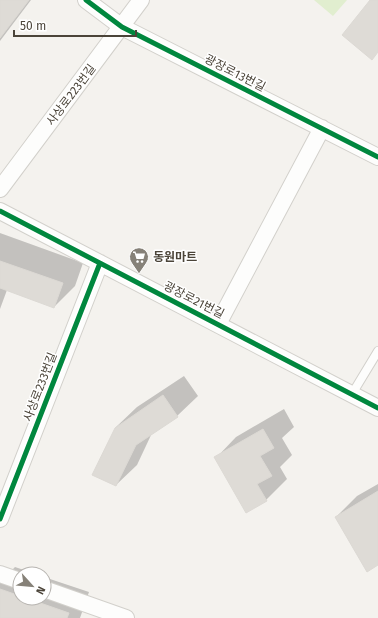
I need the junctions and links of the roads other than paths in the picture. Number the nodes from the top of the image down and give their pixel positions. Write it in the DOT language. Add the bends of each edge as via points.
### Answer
graph roads {
  1 [pos="86,0"];
  2 [pos="141,0"];
  3 [pos="122,27"];
  4 [pos="322,128"];
  5 [pos="378,158"];
  6 [pos="0,189"];
  7 [pos="0,211"];
  8 [pos="100,263"];
  9 [pos="218,324"];
  10 [pos="378,351"];
  11 [pos="352,394"];
  12 [pos="378,408"];
  13 [pos="0,519"];
  14 [pos="0,574"];
  15 [pos="12,578"];
  16 [pos="52,592"];
  17 [pos="126,618"];
  1 -- 3 [label="street, 광장로13번길"];
  2 -- 3 [label="street, 사상로223번길"];
  3 -- 4 [label="street, 광장로13번길"];
  3 -- 6 [label="street, 사상로223번길"];
  4 -- 5 [label="street, 광장로13번길"];
  4 -- 9 [label="street"];
  7 -- 8 [label="street, 광장로21번길"];
  8 -- 9 [label="street, 광장로21번길"];
  8 -- 13 [label="street, 사상로233번길"];
  9 -- 11 [label="street, 광장로21번길"];
  10 -- 11 [label="lane"];
  11 -- 12 [label="street, 광장로21번길"];
  14 -- 15 [label="street"];
  16 -- 17 [label="street"];
}
